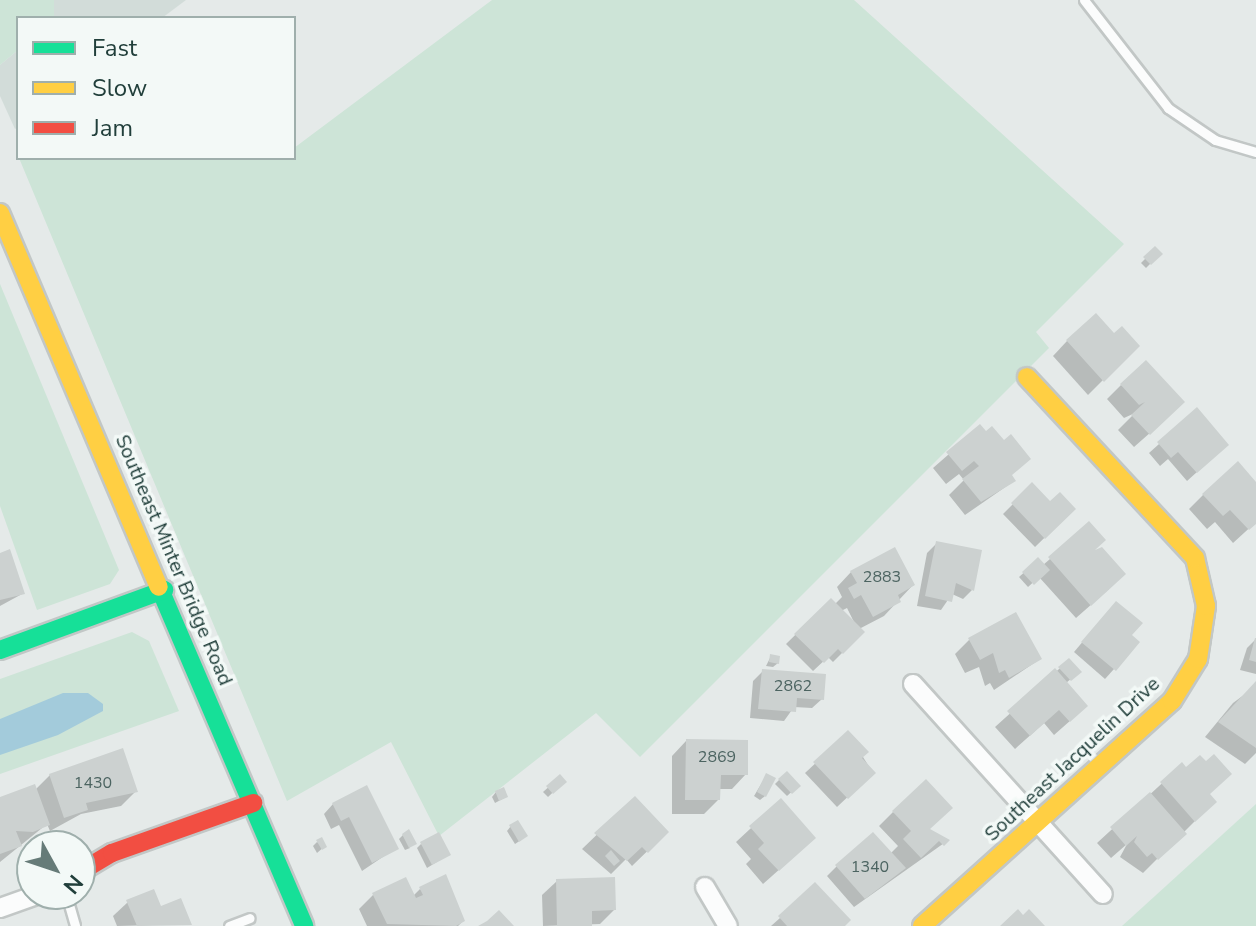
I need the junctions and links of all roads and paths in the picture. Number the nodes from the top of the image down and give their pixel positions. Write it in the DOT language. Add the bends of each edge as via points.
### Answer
graph roads {
  1 [pos="1084,0"];
  2 [pos="1256,152"];
  3 [pos="0,213"];
  4 [pos="1027,377"];
  5 [pos="164,590"];
  6 [pos="0,650"];
  7 [pos="913,684"];
  8 [pos="253,803"];
  9 [pos="1037,821"];
  10 [pos="96,862"];
  11 [pos="705,887"];
  12 [pos="1103,894"];
  13 [pos="250,918"];
  14 [pos="229,926"];
  15 [pos="304,926"];
  16 [pos="728,926"];
  17 [pos="922,926"];
  1 -- 2 [label="lane" via="1168,108 1215,140"];
  3 -- 5 [label="street, Southeast Minter Bridge Road"];
  4 -- 9 [label="street, Southeast Jacquelin Drive" via="1195,558 1206,606 1198,659 1172,701"];
  5 -- 6 [label="street"];
  5 -- 8 [label="street, Southeast Minter Bridge Road"];
  7 -- 9 [label="street"];
  8 -- 10 [label="street"];
  8 -- 15 [label="street, Southeast Minter Bridge Road"];
  9 -- 12 [label="street"];
  9 -- 17 [label="street, Southeast Jacquelin Drive"];
  11 -- 16 [label="street"];
  13 -- 14 [label="lane"];
}
